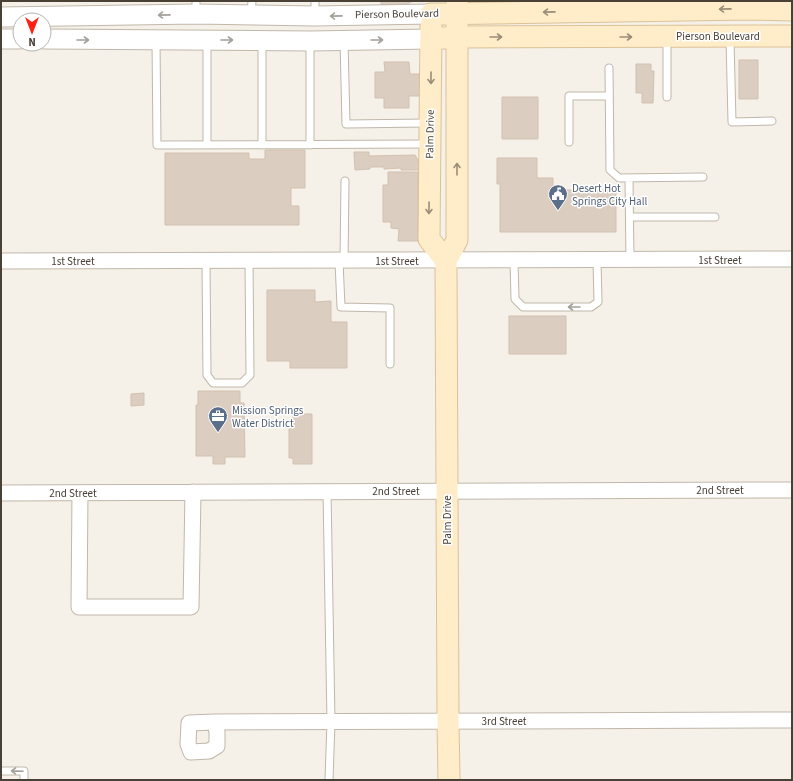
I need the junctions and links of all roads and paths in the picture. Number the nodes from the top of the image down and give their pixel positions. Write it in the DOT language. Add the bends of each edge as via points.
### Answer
graph roads {
  1 [pos="750,5"];
  2 [pos="431,7"];
  3 [pos="457,7"];
  4 [pos="196,8"];
  5 [pos="252,8"];
  6 [pos="315,9"];
  7 [pos="792,10"];
  8 [pos="1,17"];
  9 [pos="730,36"];
  10 [pos="792,36"];
  11 [pos="457,37"];
  12 [pos="667,37"];
  13 [pos="1,39"];
  14 [pos="12,39"];
  15 [pos="52,39"];
  16 [pos="431,39"];
  17 [pos="156,40"];
  18 [pos="207,40"];
  19 [pos="262,40"];
  20 [pos="344,40"];
  21 [pos="310,41"];
  22 [pos="609,68"];
  23 [pos="609,96"];
  24 [pos="668,97"];
  25 [pos="772,121"];
  26 [pos="430,123"];
  27 [pos="569,142"];
  28 [pos="430,144"];
  29 [pos="208,145"];
  30 [pos="262,145"];
  31 [pos="310,145"];
  32 [pos="702,177"];
  33 [pos="630,178"];
  34 [pos="345,181"];
  35 [pos="630,217"];
  36 [pos="715,217"];
  37 [pos="792,259"];
  38 [pos="597,260"];
  39 [pos="630,260"];
  40 [pos="1,261"];
  41 [pos="206,261"];
  42 [pos="249,261"];
  43 [pos="342,261"];
  44 [pos="446,261"];
  45 [pos="514,261"];
  46 [pos="390,364"];
  47 [pos="792,490"];
  48 [pos="327,491"];
  49 [pos="447,491"];
  50 [pos="193,492"];
  51 [pos="1,493"];
  52 [pos="80,493"];
  53 [pos="792,720"];
  54 [pos="448,721"];
  55 [pos="215,722"];
  56 [pos="331,722"];
  57 [pos="1,770"];
  58 [pos="24,780"];
  59 [pos="329,780"];
  60 [pos="450,780"];
  1 -- 3 [label="main road, Pierson Boulevard, one-way" via="581,9"];
  1 -- 7 [label="main road, Pierson Boulevard"];
  2 -- 3 [label="main road, Pierson Boulevard"];
  2 -- 6 [label="street, Pierson Boulevard, one-way"];
  2 -- 16 [label="main road, Palm Drive"];
  3 -- 11 [label="main road, Palm Drive"];
  4 -- 5 [label="street, Pierson Boulevard"];
  4 -- 8 [label="street, Pierson Boulevard, one-way"];
  5 -- 6 [label="street, Pierson Boulevard"];
  9 -- 10 [label="main road, Pierson Boulevard"];
  9 -- 12 [label="main road, Pierson Boulevard"];
  9 -- 25 [label="lane" via="732,122"];
  11 -- 12 [label="main road, Pierson Boulevard, one-way"];
  11 -- 16 [label="main road, Pierson Boulevard"];
  44 -- 11 [label="main road, Palm Drive, one-way" via="457,240"];
  12 -- 24 [label="lane"];
  13 -- 14 [label="street"];
  15 -- 17 [label="street, Pierson Boulevard, one-way"];
  20 -- 16 [label="street, Pierson Boulevard, one-way"];
  16 -- 26 [label="main road, Palm Drive, one-way"];
  17 -- 18 [label="street, Pierson Boulevard"];
  17 -- 29 [label="lane" via="157,145"];
  18 -- 19 [label="street, Pierson Boulevard, one-way"];
  18 -- 29 [label="lane"];
  19 -- 21 [label="street, Pierson Boulevard"];
  19 -- 30 [label="lane"];
  20 -- 21 [label="street, Pierson Boulevard"];
  20 -- 26 [label="lane" via="346,124"];
  21 -- 31 [label="lane"];
  22 -- 23 [label="lane"];
  23 -- 27 [label="lane" via="569,96"];
  23 -- 33 [label="lane" via="610,170 619,178"];
  26 -- 28 [label="main road, Palm Drive"];
  28 -- 31 [label="lane"];
  28 -- 44 [label="main road, Palm Drive, one-way" via="429,239"];
  29 -- 30 [label="lane"];
  30 -- 31 [label="lane"];
  32 -- 33 [label="lane"];
  33 -- 35 [label="lane"];
  34 -- 43 [label="lane"];
  35 -- 36 [label="lane"];
  35 -- 39 [label="lane"];
  37 -- 39 [label="street, 1st Street"];
  38 -- 39 [label="street, 1st Street"];
  38 -- 45 [label="street, 1st Street"];
  38 -- 45 [label="lane, one-way" via="598,302 591,307 523,307 516,299"];
  40 -- 41 [label="street, 1st Street"];
  41 -- 42 [label="street, 1st Street"];
  41 -- 42 [label="lane" via="207,375 213,383 242,382 250,375"];
  42 -- 43 [label="street, 1st Street"];
  43 -- 44 [label="street, 1st Street"];
  43 -- 46 [label="lane" via="341,307 390,308"];
  44 -- 45 [label="street, 1st Street"];
  44 -- 49 [label="main road, Palm Drive"];
  47 -- 49 [label="street, 2nd Street"];
  48 -- 49 [label="street, 2nd Street"];
  48 -- 50 [label="street, 2nd Street"];
  48 -- 56 [label="lane"];
  49 -- 54 [label="main road, Palm Drive"];
  50 -- 52 [label="street, 2nd Street"];
  50 -- 52 [label="street" via="191,607 79,607"];
  51 -- 52 [label="street, 2nd Street"];
  53 -- 54 [label="street, 3rd Street"];
  54 -- 56 [label="street, 3rd Street"];
  54 -- 60 [label="main road, Palm Drive"];
  55 -- 56 [label="street, 3rd Street"];
  56 -- 59 [label="lane"];
  58 -- 57 [label="lane, one-way" via="24,770"];
}
